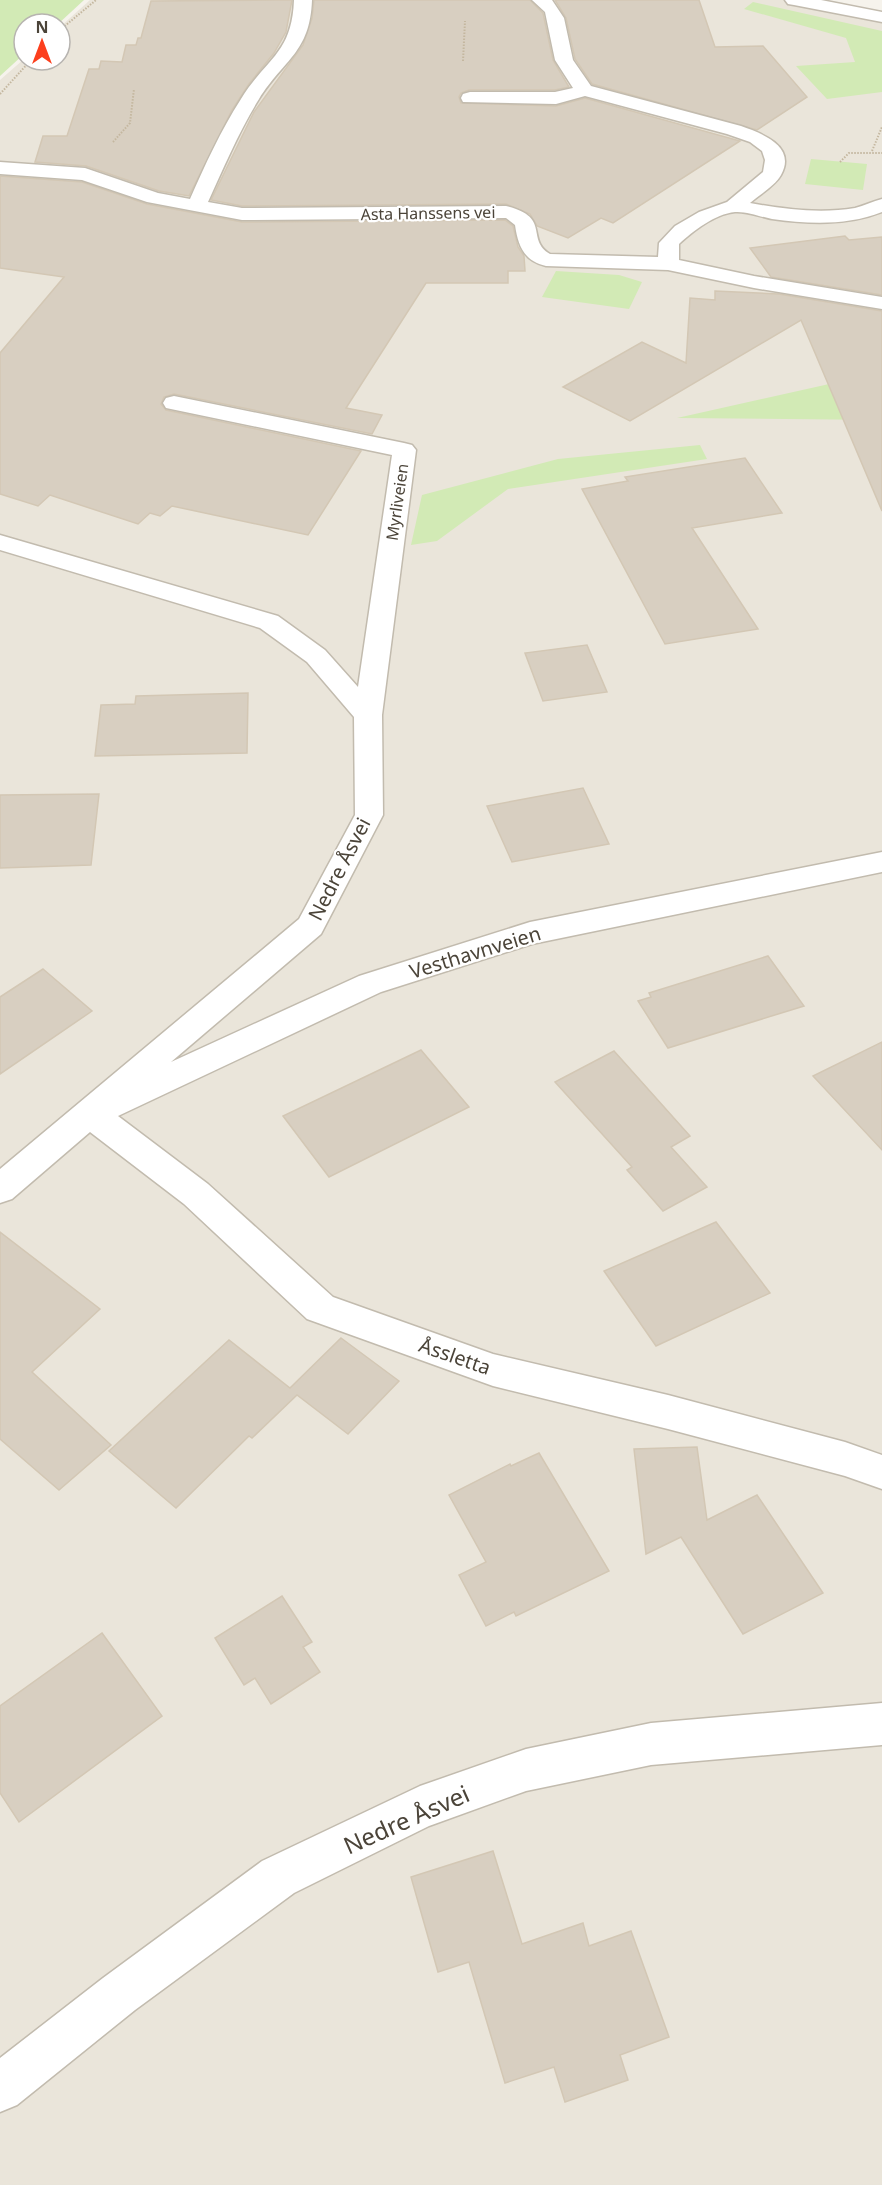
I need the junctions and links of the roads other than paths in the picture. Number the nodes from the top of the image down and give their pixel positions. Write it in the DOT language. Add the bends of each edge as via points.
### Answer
graph roads {
  1 [pos="303,0"];
  2 [pos="542,0"];
  3 [pos="794,0"];
  4 [pos="882,17"];
  5 [pos="585,90"];
  6 [pos="470,98"];
  7 [pos="0,168"];
  8 [pos="882,205"];
  9 [pos="734,206"];
  10 [pos="196,207"];
  11 [pos="668,264"];
  12 [pos="882,303"];
  13 [pos="174,403"];
  14 [pos="0,542"];
  15 [pos="368,715"];
  16 [pos="882,862"];
  17 [pos="91,1114"];
  18 [pos="0,1189"];
  19 [pos="882,1472"];
  20 [pos="882,1724"];
  21 [pos="0,2088"];
  1 -- 10 [label="street" via="294,46 252,97"];
  2 -- 5 [label="street" via="557,17 562,55"];
  3 -- 4 [label="street"];
  5 -- 6 [label="street" via="556,98"];
  5 -- 9 [label="street" via="734,130 771,148 772,174"];
  7 -- 10 [label="street, Asta Hanssens vei" via="85,174 154,198"];
  8 -- 9 [label="street" via="856,214 803,215"];
  9 -- 11 [label="street" via="682,230 669,243"];
  10 -- 11 [label="street, Asta Hanssens vei" via="242,214 506,212 525,223 529,246 536,257"];
  11 -- 12 [label="street, Asta Hanssens vei"];
  13 -- 15 [label="street, Myrliveien" via="404,450"];
  14 -- 15 [label="street" via="269,622 316,656"];
  15 -- 17 [label="street, Nedre Åsvei" via="369,815 310,926"];
  16 -- 17 [label="street, Vesthavnveien" via="530,933 370,984"];
  17 -- 18 [label="street, Nedre Åsvei"];
  17 -- 19 [label="street, Åssletta" via="196,1194 320,1308 493,1370 679,1414"];
  20 -- 21 [label="street, Nedre Åsvei" via="651,1744 526,1770 420,1808 278,1877"];
}
